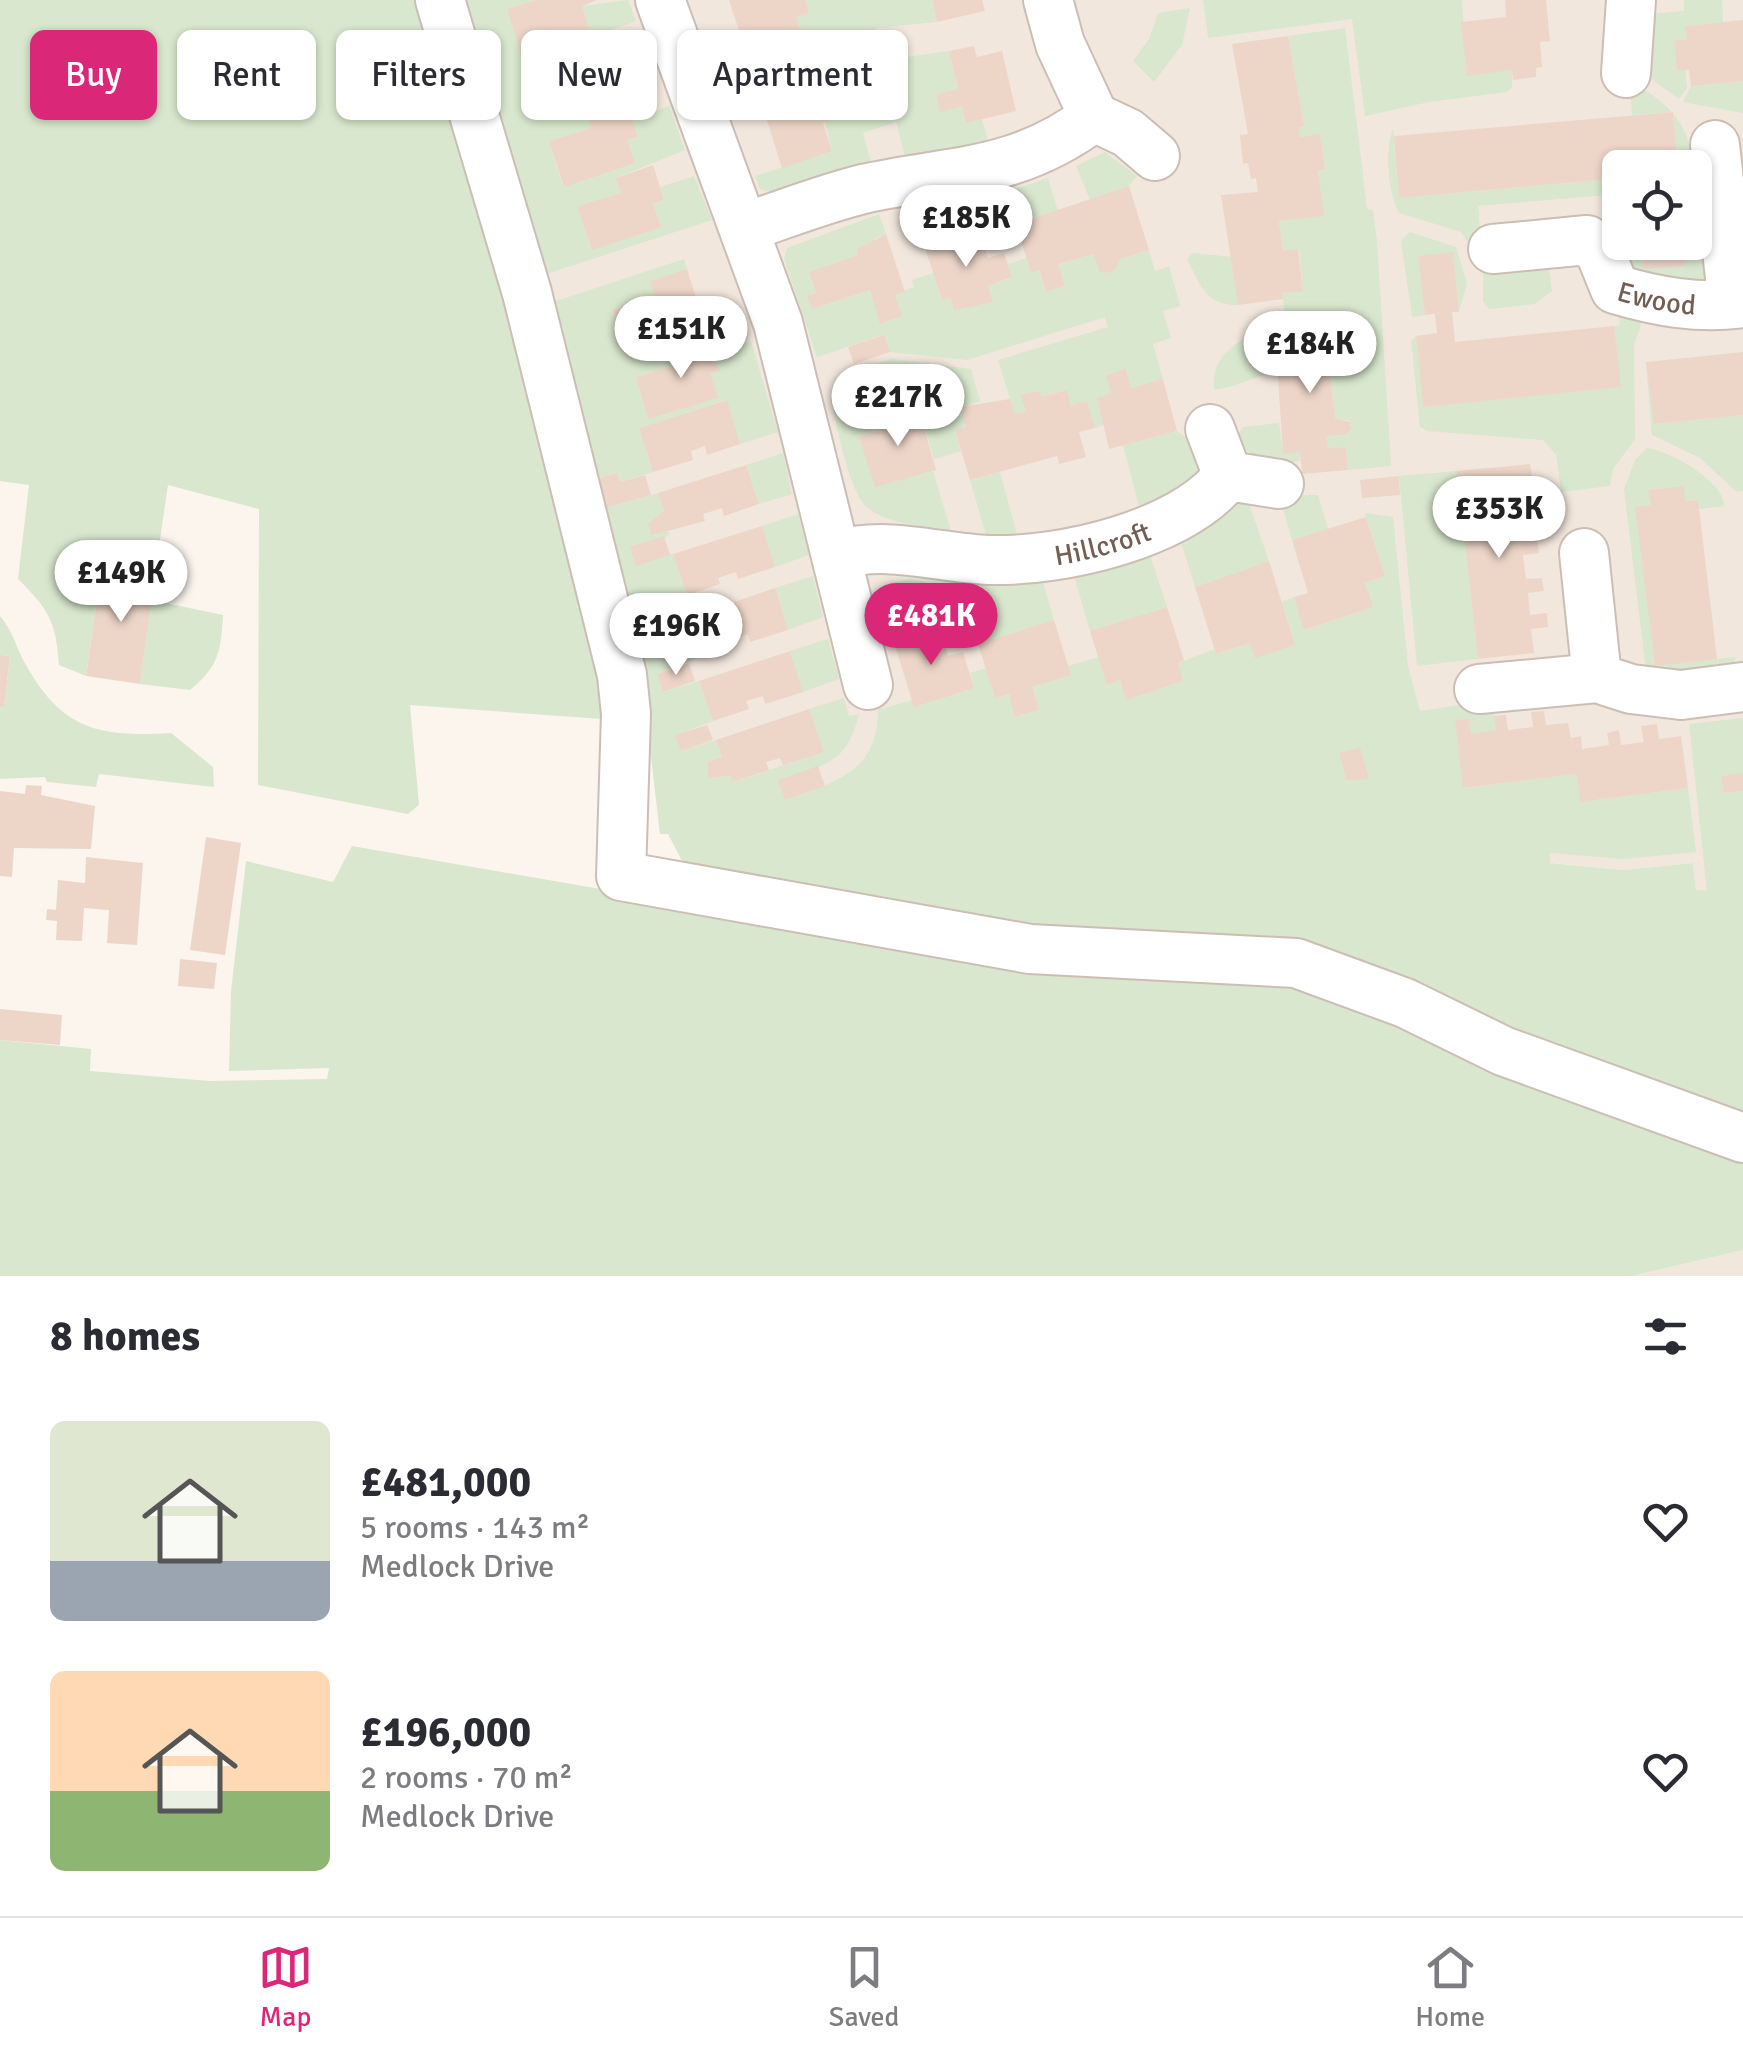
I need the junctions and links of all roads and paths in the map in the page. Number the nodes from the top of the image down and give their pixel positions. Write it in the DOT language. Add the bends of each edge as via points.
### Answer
graph roads {
  1 [pos="440,0"];
  2 [pos="660,0"];
  3 [pos="1631,0"];
  4 [pos="1039,15"];
  5 [pos="1626,74"];
  6 [pos="1094,117"];
  7 [pos="1715,145"];
  8 [pos="1155,156"];
  9 [pos="746,227"];
  10 [pos="1493,249"];
  11 [pos="1738,303"];
  12 [pos="1210,429"];
  13 [pos="1228,476"];
  14 [pos="1279,484"];
  15 [pos="1584,553"];
  16 [pos="837,554"];
  17 [pos="1596,678"];
  18 [pos="868,686"];
  19 [pos="1743,686"];
  20 [pos="1480,689"];
  21 [pos="1743,1138"];
  1 -- 21 [label="street" via="527,293 622,675 621,876 1030,949 1296,963 1503,1051"];
  2 -- 9 [label="street"];
  3 -- 5 [label="street"];
  4 -- 6 [label="street"];
  6 -- 8 [label="street"];
  6 -- 9 [label="street" via="1044,149 994,168 868,188"];
  7 -- 11 [label="street, Ewood"];
  9 -- 16 [label="street" via="788,358"];
  10 -- 11 [label="street, Ewood" via="1587,240 1600,252 1615,289 1655,300"];
  12 -- 13 [label="street"];
  13 -- 14 [label="street"];
  13 -- 16 [label="street, Hillcroft" via="1194,507 1080,551 988,560 864,547"];
  15 -- 17 [label="street"];
  16 -- 18 [label="street"];
  17 -- 19 [label="street" via="1682,694"];
  17 -- 20 [label="street"];
}
